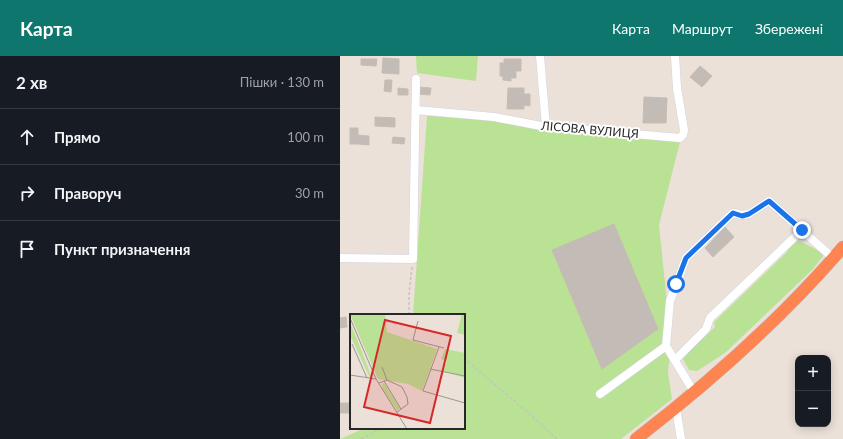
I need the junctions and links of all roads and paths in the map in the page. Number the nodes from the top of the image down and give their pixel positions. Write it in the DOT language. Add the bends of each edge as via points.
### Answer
graph roads {
  1 [pos="540,56"];
  2 [pos="675,56"];
  3 [pos="416,80"];
  4 [pos="416,110"];
  5 [pos="546,126"];
  6 [pos="802,230"];
  7 [pos="843,247"];
  8 [pos="340,258"];
  9 [pos="833,258"];
  10 [pos="413,260"];
  11 [pos="409,314"];
  12 [pos="666,346"];
  13 [pos="465,359"];
  14 [pos="675,360"];
  15 [pos="694,392"];
  16 [pos="600,394"];
  17 [pos="676,408"];
  18 [pos="380,429"];
  19 [pos="361,439"];
  20 [pos="557,439"];
  21 [pos="636,439"];
  22 [pos="681,439"];
  1 -- 5 [label="street"];
  2 -- 5 [label="street, ЛІСОВА ВУЛИЦЯ" via="684,130 680,138"];
  3 -- 4 [label="street"];
  4 -- 5 [label="street, ЛІСОВА ВУЛИЦЯ" via="494,117"];
  4 -- 10 [label="street"];
  6 -- 9 [label="street"];
  6 -- 12 [label="street" via="769,201 749,214 742,216 733,213 724,220 686,258 670,301"];
  6 -- 14 [label="street" via="710,318 706,329"];
  7 -- 9 [label="highway"];
  8 -- 10 [label="street"];
  9 -- 15 [label="highway" via="760,333"];
  10 -- 11 [label="path"];
  12 -- 14 [label="street"];
  12 -- 16 [label="street"];
  13 -- 20 [label="path"];
  14 -- 15 [label="street"];
  15 -- 17 [label="highway"];
  17 -- 21 [label="highway"];
  17 -- 22 [label="street"];
  18 -- 19 [label="path"];
}
